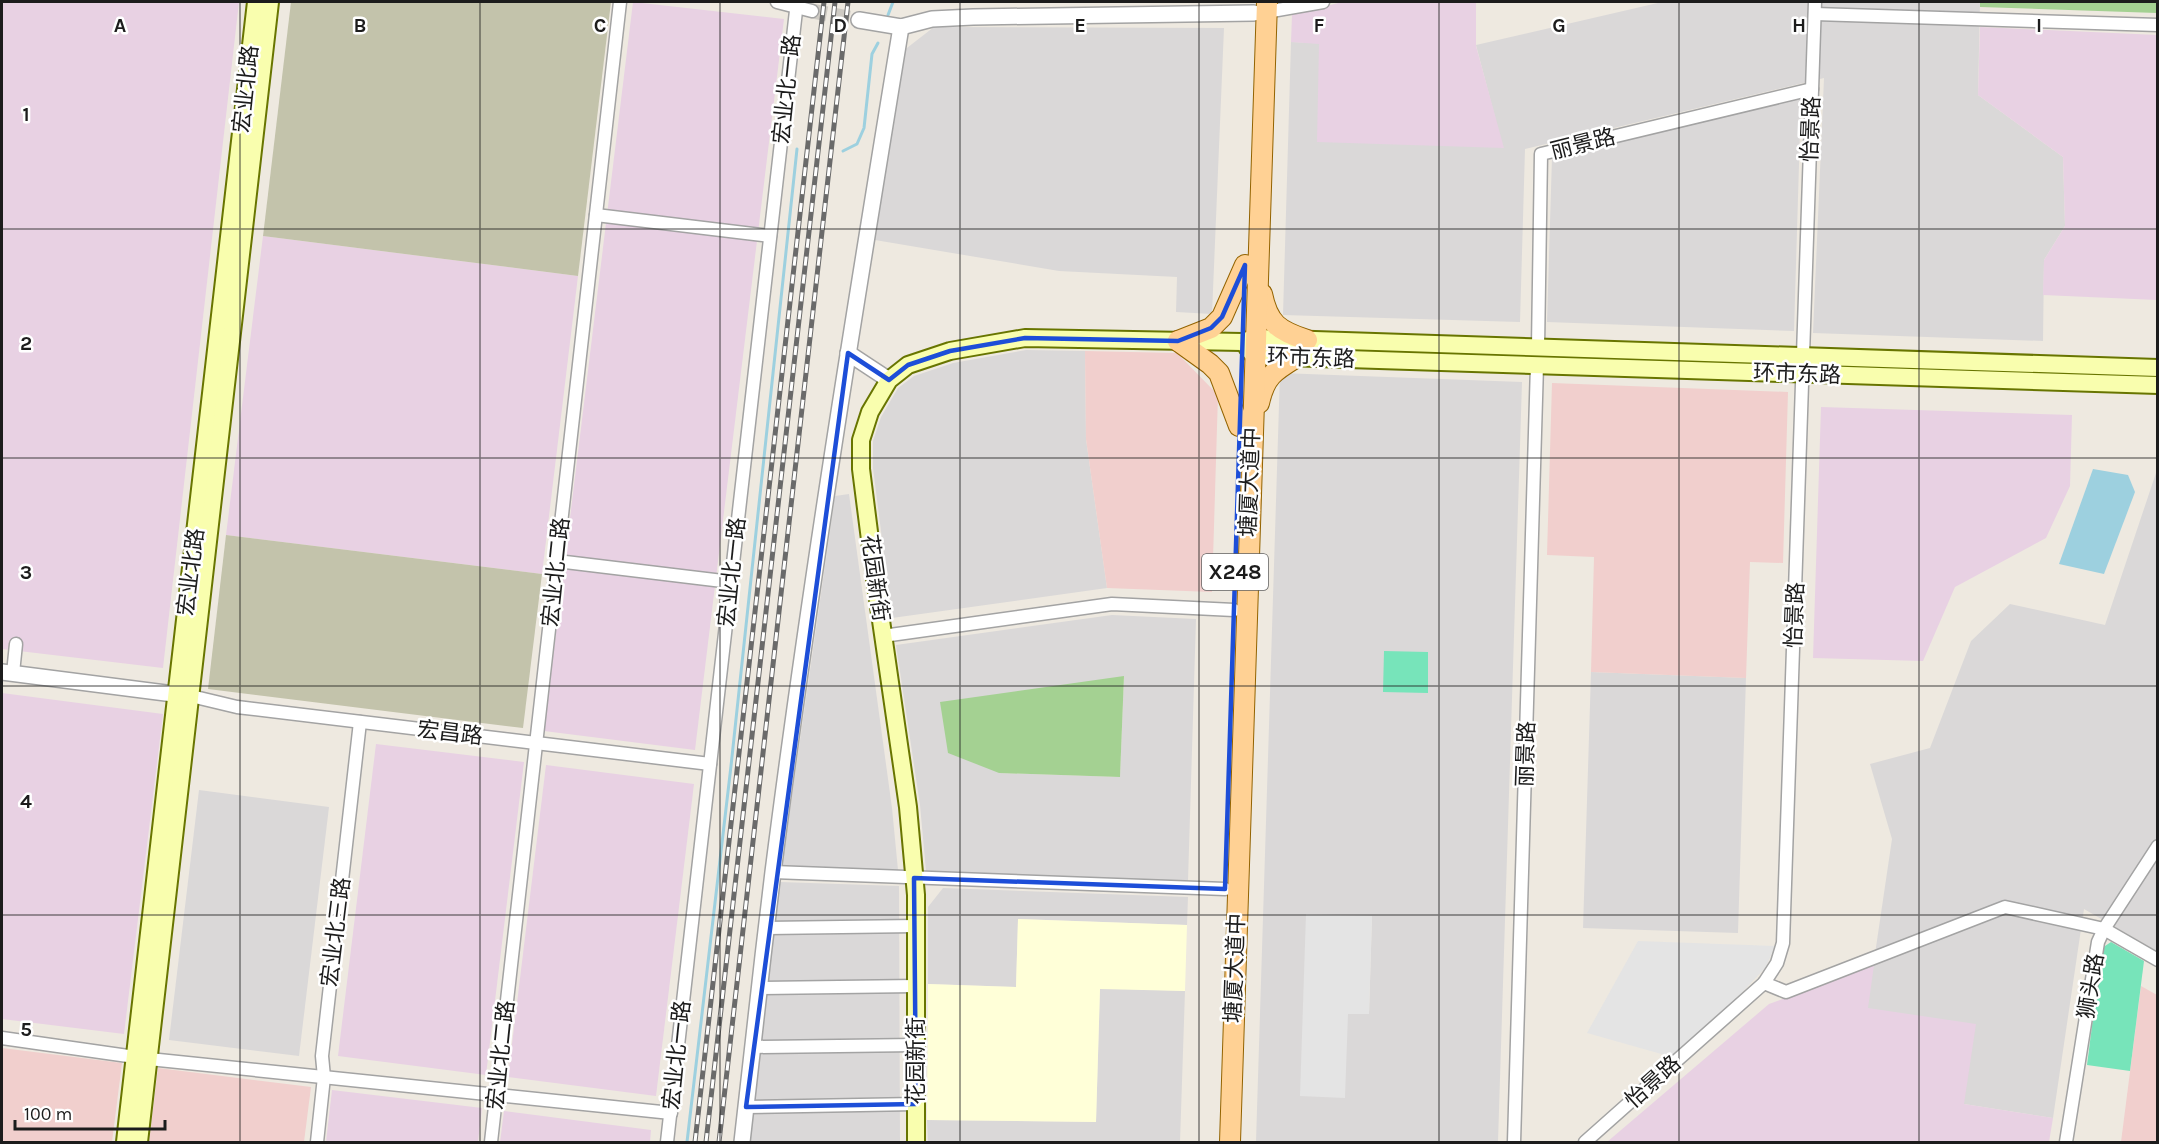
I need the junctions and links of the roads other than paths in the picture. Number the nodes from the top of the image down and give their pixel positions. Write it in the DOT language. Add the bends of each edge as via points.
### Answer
graph roads {
  1 [pos="256,2"];
  2 [pos="270,2"];
  3 [pos="620,2"];
  4 [pos="777,2"];
  5 [pos="1323,2"];
  6 [pos="796,4"];
  7 [pos="1260,6"];
  8 [pos="1815,8"];
  9 [pos="812,11"];
  10 [pos="859,20"];
  11 [pos="2157,25"];
  12 [pos="901,27"];
  13 [pos="1812,89"];
  14 [pos="596,215"];
  15 [pos="770,236"];
  16 [pos="1251,266"];
  17 [pos="1307,340"];
  18 [pos="1178,341"];
  19 [pos="1251,345"];
  20 [pos="1538,347"];
  21 [pos="848,353"];
  22 [pos="1802,356"];
  23 [pos="1297,357"];
  24 [pos="1538,365"];
  25 [pos="2157,368"];
  26 [pos="1802,374"];
  27 [pos="889,380"];
  28 [pos="2157,386"];
  29 [pos="1246,428"];
  30 [pos="557,561"];
  31 [pos="731,582"];
  32 [pos="1234,610"];
  33 [pos="883,636"];
  34 [pos="16,644"];
  35 [pos="7,672"];
  36 [pos="184,695"];
  37 [pos="360,722"];
  38 [pos="536,743"];
  39 [pos="710,764"];
  40 [pos="2157,846"];
  41 [pos="773,872"];
  42 [pos="914,878"];
  43 [pos="1225,889"];
  44 [pos="916,926"];
  45 [pos="767,928"];
  46 [pos="2104,929"];
  47 [pos="2157,960"];
  48 [pos="1764,984"];
  49 [pos="916,986"];
  50 [pos="760,988"];
  51 [pos="2,1038"];
  52 [pos="916,1045"];
  53 [pos="753,1047"];
  54 [pos="142,1057"];
  55 [pos="324,1077"];
  56 [pos="496,1095"];
  57 [pos="916,1104"];
  58 [pos="746,1107"];
  59 [pos="671,1113"];
  60 [pos="125,1143"];
  61 [pos="139,1143"];
  62 [pos="317,1143"];
  63 [pos="491,1143"];
  64 [pos="668,1143"];
  65 [pos="742,1143"];
  66 [pos="916,1143"];
  67 [pos="1217,1143"];
  68 [pos="1230,1143"];
  69 [pos="1514,1143"];
  70 [pos="1585,1143"];
  71 [pos="2067,1143"];
  1 -- 36 [label="main road, 宏业北路"];
  2 -- 36 [label="main road, 宏业北路"];
  3 -- 14 [label="street, 宏业北二路"];
  4 -- 6 [label="street"];
  5 -- 7 [label="street"];
  6 -- 9 [label="street"];
  6 -- 15 [label="street, 宏业北一路"];
  7 -- 12 [label="street" via="932,19"];
  7 -- 16 [label="main road, 塘厦大道中 / X248"];
  8 -- 11 [label="street"];
  8 -- 13 [label="street, 怡景路"];
  10 -- 12 [label="street"];
  12 -- 21 [label="street"];
  13 -- 20 [label="street, 丽景路" via="1541,154"];
  13 -- 22 [label="street, 怡景路"];
  14 -- 15 [label="street"];
  14 -- 30 [label="street, 宏业北二路"];
  15 -- 31 [label="street, 宏业北一路"];
  16 -- 17 [label="main road" via="1270,318 1285,332"];
  16 -- 18 [label="main road" via="1217,323"];
  16 -- 19 [label="main road, 塘厦大道中 / X248"];
  17 -- 19 [label="main road, 环市东路"];
  17 -- 20 [label="main road, 环市东路"];
  18 -- 19 [label="main road, 花园新街"];
  18 -- 27 [label="main road, 花园新街" via="1026,338 950,351 908,366"];
  18 -- 29 [label="main road" via="1219,373"];
  19 -- 23 [label="main road, 环市东路"];
  19 -- 29 [label="main road, 塘厦大道中 / X248"];
  20 -- 22 [label="main road, 环市东路"];
  21 -- 27 [label="street"];
  21 -- 41 [label="street"];
  22 -- 25 [label="main road, 环市东路"];
  22 -- 26 [label="street, 怡景路"];
  23 -- 24 [label="main road, 环市东路"];
  23 -- 29 [label="main road" via="1274,371 1265,383"];
  24 -- 26 [label="main road, 环市东路"];
  24 -- 69 [label="street, 丽景路"];
  26 -- 28 [label="main road, 环市东路"];
  26 -- 48 [label="street, 怡景路" via="1784,943"];
  27 -- 33 [label="main road, 花园新街" via="870,412 861,440"];
  29 -- 32 [label="main road, 塘厦大道中 / X248"];
  29 -- 68 [label="main road, 塘厦大道中 / X248"];
  30 -- 31 [label="street"];
  30 -- 38 [label="street, 宏业北二路"];
  31 -- 39 [label="street, 宏业北一路"];
  32 -- 33 [label="street" via="1112,604"];
  32 -- 43 [label="main road, 塘厦大道中 / X248"];
  33 -- 42 [label="main road, 花园新街" via="908,807"];
  34 -- 35 [label="street"];
  35 -- 36 [label="street"];
  36 -- 37 [label="street, 宏昌路" via="237,707"];
  36 -- 54 [label="main road, 宏业北路"];
  37 -- 38 [label="street, 宏昌路"];
  37 -- 55 [label="street, 宏业北三路" via="322,1056"];
  38 -- 39 [label="street, 宏昌路"];
  38 -- 56 [label="street, 宏业北二路"];
  39 -- 59 [label="street, 宏业北一路"];
  40 -- 46 [label="street, 狮头路"];
  41 -- 42 [label="street"];
  41 -- 45 [label="street"];
  42 -- 43 [label="street"];
  42 -- 44 [label="main road, 花园新街"];
  43 -- 67 [label="main road, 塘厦大道中 / X248"];
  44 -- 45 [label="street"];
  44 -- 49 [label="main road, 花园新街"];
  45 -- 50 [label="street"];
  46 -- 47 [label="street"];
  46 -- 48 [label="street" via="2005,907 1786,992"];
  46 -- 71 [label="street, 狮头路" via="2092,972"];
  48 -- 70 [label="street, 怡景路"];
  49 -- 50 [label="street"];
  49 -- 52 [label="main road, 花园新街"];
  50 -- 53 [label="street"];
  51 -- 54 [label="street"];
  52 -- 53 [label="street"];
  52 -- 57 [label="main road, 花园新街"];
  53 -- 58 [label="street"];
  54 -- 55 [label="street"];
  54 -- 60 [label="main road, 宏业北路"];
  54 -- 61 [label="main road, 宏业北路"];
  55 -- 56 [label="street"];
  55 -- 62 [label="street, 宏业北三路"];
  56 -- 59 [label="street"];
  56 -- 63 [label="street, 宏业北二路"];
  57 -- 58 [label="street"];
  57 -- 66 [label="main road, 花园新街"];
  58 -- 65 [label="street"];
  59 -- 64 [label="street, 宏业北一路"];
}
